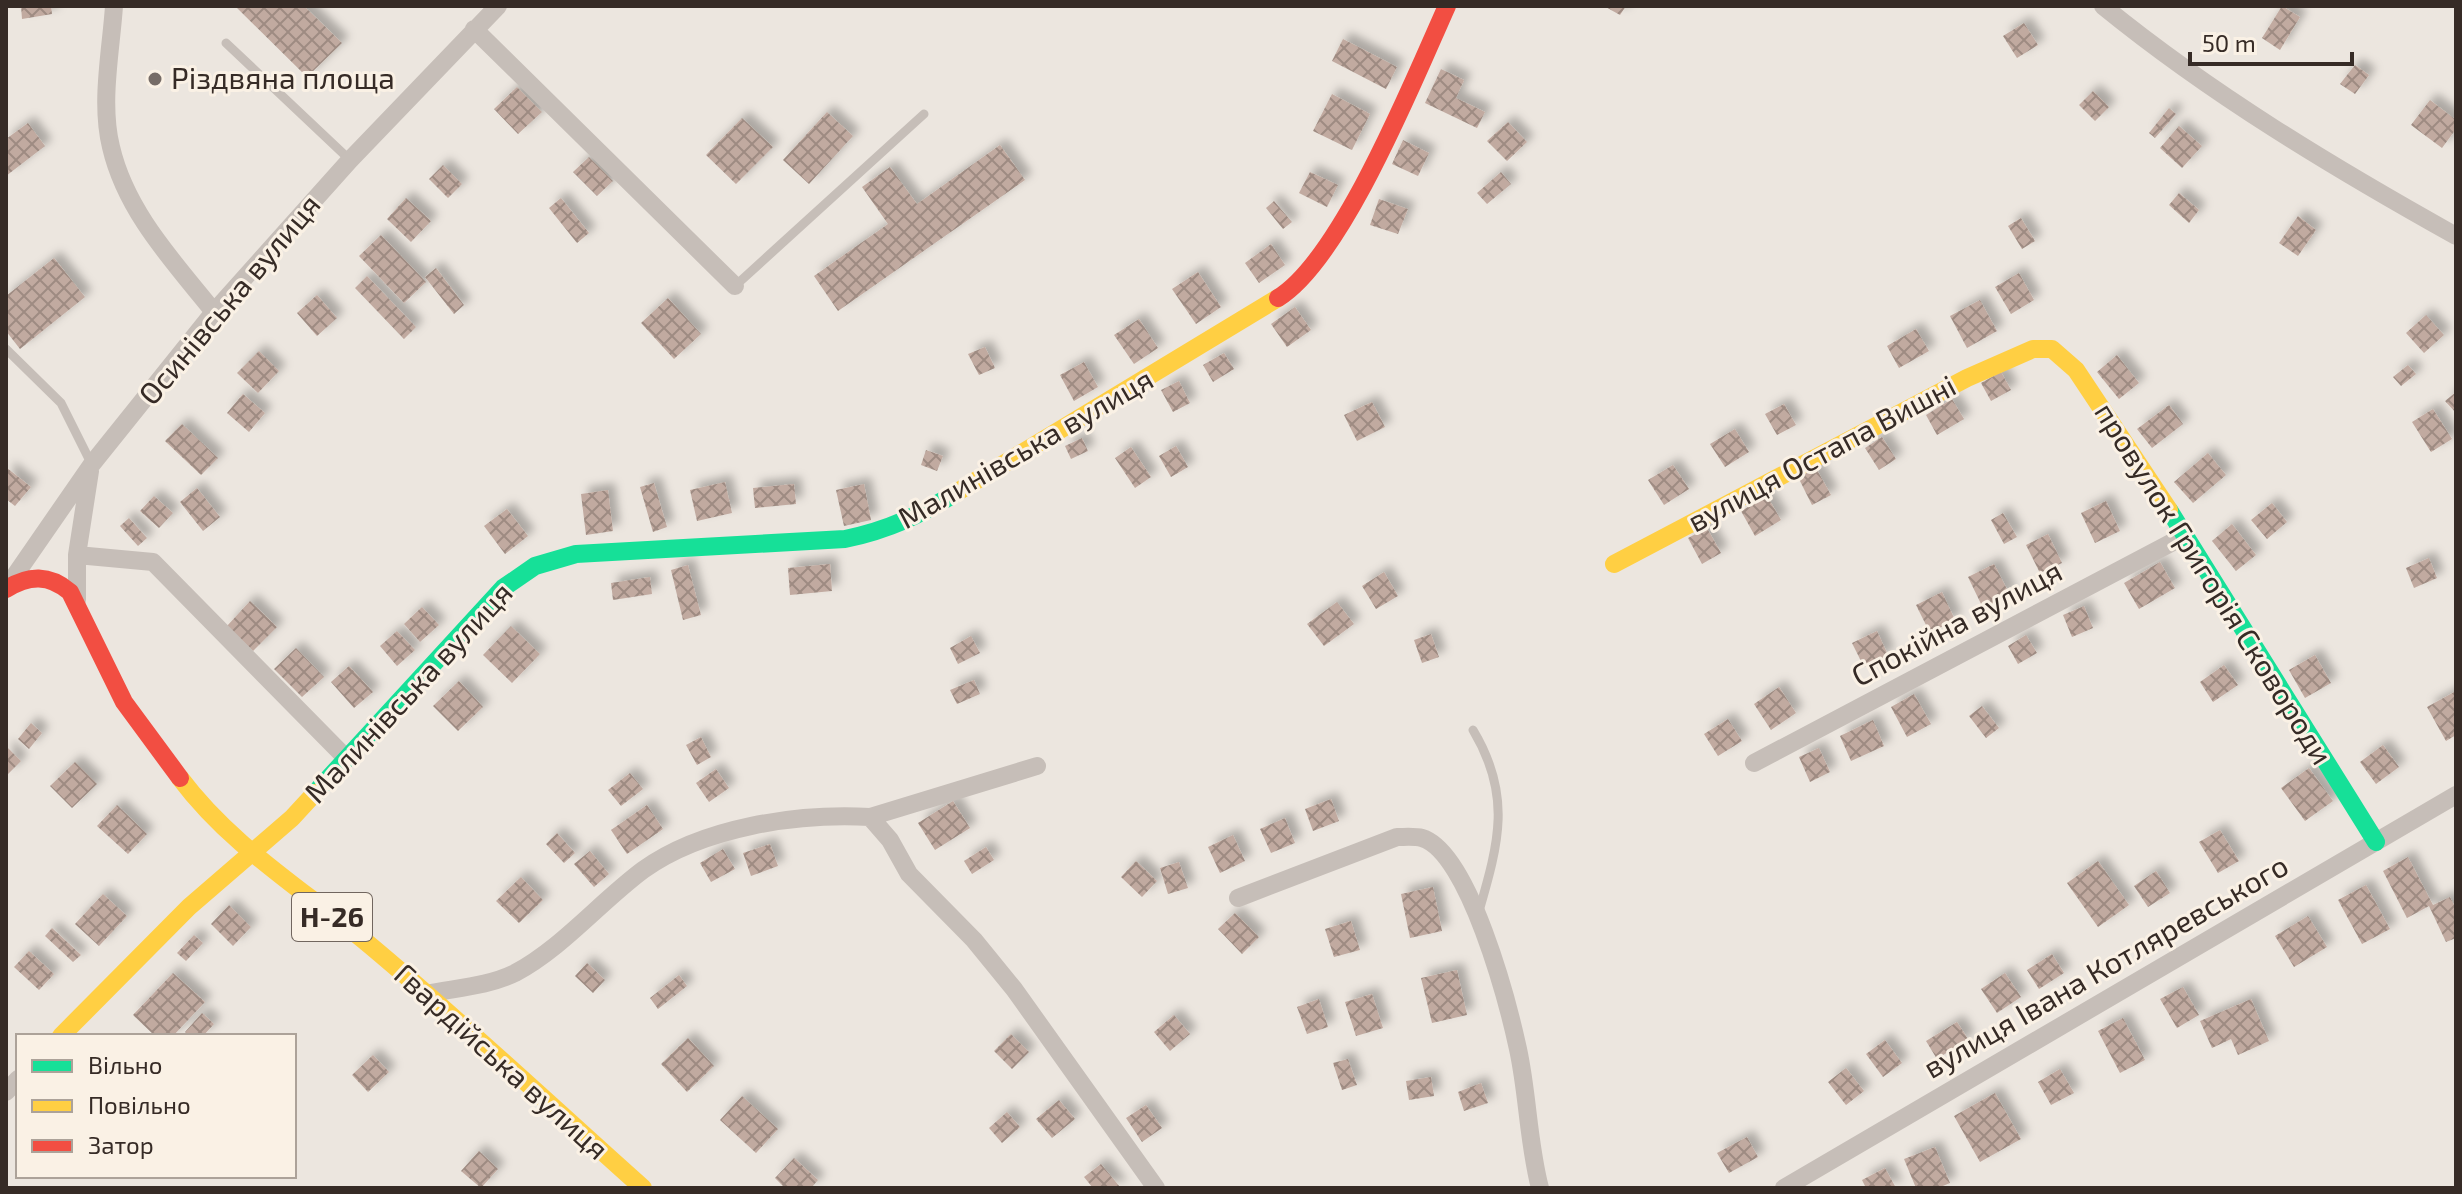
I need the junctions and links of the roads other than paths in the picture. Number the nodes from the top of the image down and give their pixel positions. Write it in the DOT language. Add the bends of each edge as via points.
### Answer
graph roads {
  1 [pos="114,6"];
  2 [pos="498,6"];
  3 [pos="1447,6"];
  4 [pos="2103,6"];
  5 [pos="474,29"];
  6 [pos="226,43"];
  7 [pos="924,114"];
  8 [pos="350,160"];
  9 [pos="2456,236"];
  10 [pos="735,286"];
  11 [pos="214,312"];
  12 [pos="6,349"];
  13 [pos="2033,349"];
  14 [pos="92,464"];
  15 [pos="2186,535"];
  16 [pos="77,555"];
  17 [pos="1614,564"];
  18 [pos="7,588"];
  19 [pos="77,601"];
  20 [pos="1473,730"];
  21 [pos="347,759"];
  22 [pos="1754,763"];
  23 [pos="1037,766"];
  24 [pos="2456,795"];
  25 [pos="870,817"];
  26 [pos="2376,842"];
  27 [pos="250,854"];
  28 [pos="1238,898"];
  29 [pos="1479,915"];
  30 [pos="426,994"];
  31 [pos="63,1034"];
  32 [pos="643,1188"];
  33 [pos="1156,1188"];
  34 [pos="1540,1188"];
  35 [pos="1784,1188"];
  1 -- 11 [label="street" via="107,113 111,147 128,194 151,234"];
  2 -- 5 [label="street, Осинівська вулиця"];
  3 -- 21 [label="street, Малинівська вулиця" via="1355,203 1291,290 913,519 880,532 845,539 576,554 535,566 503,588"];
  4 -- 9 [label="street" via="2164,56"];
  5 -- 8 [label="street, Осинівська вулиця"];
  5 -- 10 [label="street"];
  6 -- 8 [label="lane"];
  7 -- 10 [label="lane"];
  8 -- 11 [label="street, Осинівська вулиця"];
  11 -- 14 [label="street, Осинівська вулиця"];
  12 -- 14 [label="lane" via="61,403"];
  13 -- 15 [label="street, провулок Григорія Сковороди" via="2052,349 2076,370"];
  13 -- 17 [label="street, вулиця Остапа Вишні" via="1967,378"];
  14 -- 16 [label="street"];
  14 -- 18 [label="street, Осинівська вулиця"];
  15 -- 22 [label="street, Спокійна вулиця"];
  15 -- 26 [label="street, провулок Григорія Сковороди"];
  16 -- 19 [label="street"];
  16 -- 21 [label="street" via="153,562"];
  18 -- 19 [label="street, Гвардійська вулиця / Н-26" via="38,576 54,579"];
  19 -- 27 [label="street, Гвардійська вулиця / Н-26" via="124,702 198,802"];
  20 -- 29 [label="lane" via="1499,790 1499,844"];
  21 -- 27 [label="street, Малинівська вулиця"];
  23 -- 25 [label="street"];
  24 -- 26 [label="street, вулиця Івана Котляревського"];
  25 -- 30 [label="street" via="841,816 703,838 643,871 513,974"];
  25 -- 33 [label="street" via="909,874 1014,989"];
  26 -- 35 [label="street, вулиця Івана Котляревського"];
  27 -- 30 [label="street, Гвардійська вулиця / Н-26"];
  27 -- 31 [label="street, Малинівська вулиця" via="189,907"];
  28 -- 29 [label="street" via="1364,847 1397,837 1422,838 1440,849 1459,872"];
  29 -- 34 [label="street" via="1518,1050"];
  30 -- 32 [label="street, Гвардійська вулиця / Н-26"];
}
